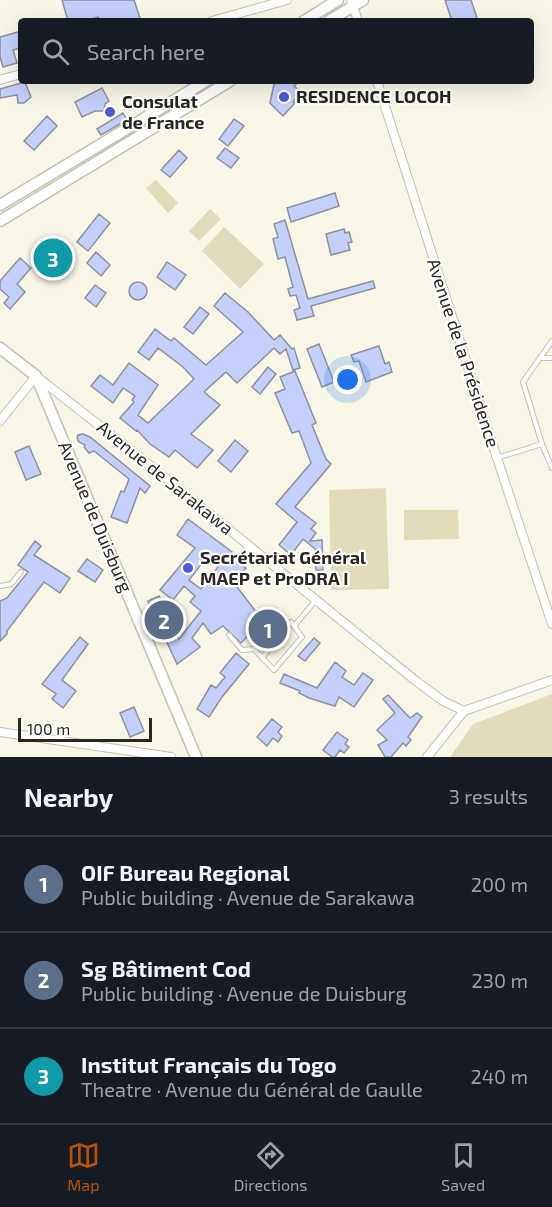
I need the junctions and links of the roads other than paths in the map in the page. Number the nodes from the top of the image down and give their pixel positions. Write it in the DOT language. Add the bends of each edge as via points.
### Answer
graph roads {
  1 [pos="287,0"];
  2 [pos="338,0"];
  3 [pos="363,0"];
  4 [pos="352,3"];
  5 [pos="223,18"];
  6 [pos="309,18"];
  7 [pos="333,18"];
  8 [pos="357,18"];
  9 [pos="18,75"];
  10 [pos="0,80"];
  11 [pos="201,84"];
  12 [pos="225,84"];
  13 [pos="378,84"];
  14 [pos="123,131"];
  15 [pos="130,141"];
  16 [pos="103,143"];
  17 [pos="110,153"];
  18 [pos="0,205"];
  19 [pos="0,221"];
  20 [pos="552,340"];
  21 [pos="0,348"];
  22 [pos="539,358"];
  23 [pos="552,358"];
  24 [pos="36,376"];
  25 [pos="0,421"];
  26 [pos="542,444"];
  27 [pos="497,458"];
  28 [pos="552,468"];
  29 [pos="21,572"];
  30 [pos="0,586"];
  31 [pos="316,599"];
  32 [pos="552,624"];
  33 [pos="295,626"];
  34 [pos="229,635"];
  35 [pos="280,635"];
  36 [pos="276,641"];
  37 [pos="262,658"];
  38 [pos="552,680"];
  39 [pos="464,711"];
  40 [pos="0,732"];
  41 [pos="171,757"];
  42 [pos="196,757"];
  43 [pos="427,757"];
  1 -- 5 [label="street"];
  2 -- 6 [label="street"];
  3 -- 4 [label="street"];
  4 -- 7 [label="street"];
  4 -- 8 [label="street"];
  9 -- 10 [label="street"];
  11 -- 14 [label="street"];
  12 -- 15 [label="street"];
  13 -- 27 [label="street, Avenue de la Présidence"];
  14 -- 15 [label="street"];
  14 -- 16 [label="street"];
  15 -- 17 [label="street"];
  16 -- 17 [label="street"];
  16 -- 18 [label="street"];
  17 -- 19 [label="street"];
  20 -- 22 [label="lane"];
  21 -- 24 [label="street"];
  22 -- 23 [label="lane"];
  22 -- 26 [label="lane" via="523,386"];
  24 -- 25 [label="street"];
  24 -- 31 [label="street, Avenue de Sarakawa"];
  24 -- 42 [label="street, Avenue de Duisburg"];
  26 -- 27 [label="lane"];
  26 -- 28 [label="lane"];
  27 -- 32 [label="street, Avenue de la Présidence"];
  29 -- 30 [label="lane" via="11,584"];
  31 -- 33 [label="lane"];
  31 -- 39 [label="street, Avenue de Sarakawa" via="416,681"];
  33 -- 35 [label="lane" via="291,622"];
  33 -- 37 [label="lane" via="302,637 274,670"];
  34 -- 37 [label="lane" via="242,650 254,649"];
  36 -- 37 [label="lane"];
  38 -- 39 [label="street"];
  39 -- 43 [label="street"];
  40 -- 41 [label="street"];
}
